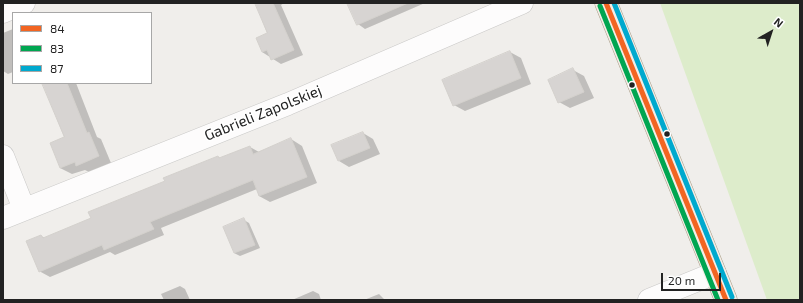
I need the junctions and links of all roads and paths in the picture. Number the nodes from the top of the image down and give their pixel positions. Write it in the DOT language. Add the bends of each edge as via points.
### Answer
graph roads {
  1 [pos="24,3"];
  2 [pos="522,3"];
  3 [pos="606,3"];
  4 [pos="3,12"];
  5 [pos="3,156"];
  6 [pos="24,209"];
  7 [pos="3,218"];
  8 [pos="715,273"];
  9 [pos="649,300"];
  10 [pos="726,300"];
  1 -- 4 [label="street"];
  2 -- 6 [label="street, Gabrieli Zapolskiej" via="288,104"];
  3 -- 8 [label="main road"];
  5 -- 6 [label="street"];
  6 -- 7 [label="street, Gabrieli Zapolskiej"];
  8 -- 9 [label="street"];
  8 -- 10 [label="main road"];
}
